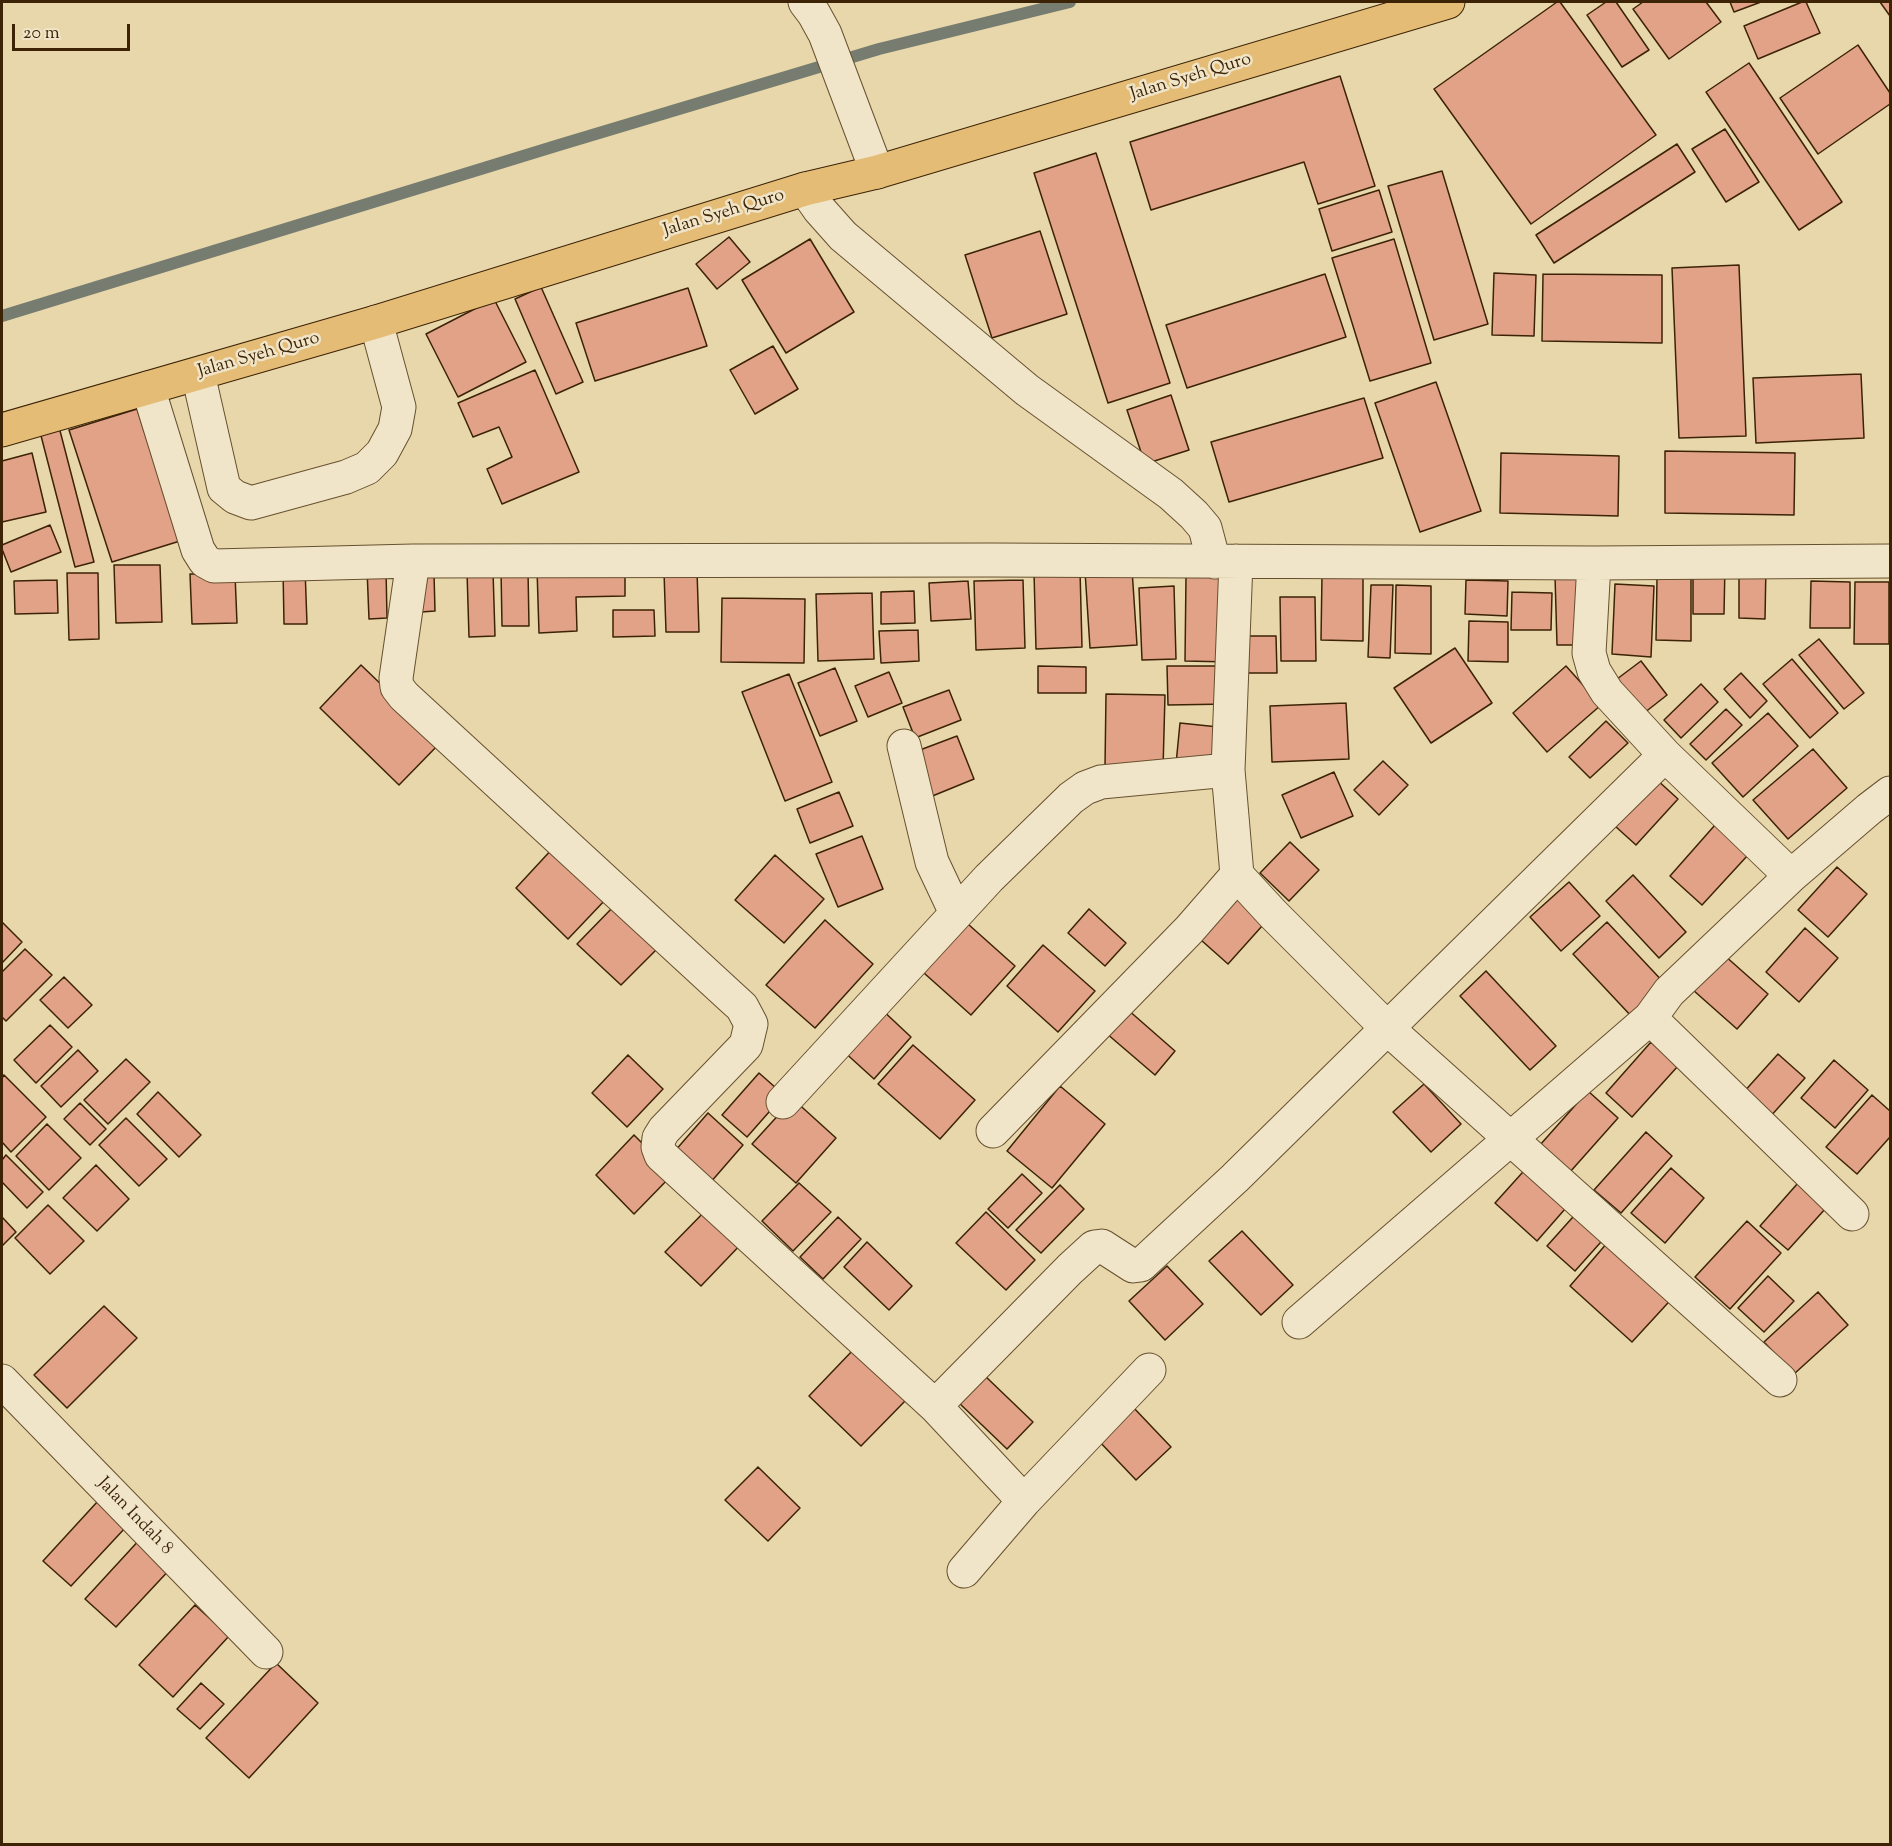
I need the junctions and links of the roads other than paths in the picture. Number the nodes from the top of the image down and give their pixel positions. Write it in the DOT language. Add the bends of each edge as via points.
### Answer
graph roads {
  1 [pos="805,2"];
  2 [pos="1448,2"];
  3 [pos="877,172"];
  4 [pos="806,189"];
  5 [pos="376,322"];
  6 [pos="198,374"];
  7 [pos="148,388"];
  8 [pos="2,430"];
  9 [pos="413,561"];
  10 [pos="1890,561"];
  11 [pos="1225,562"];
  12 [pos="1594,563"];
  13 [pos="904,746"];
  14 [pos="1665,755"];
  15 [pos="1228,770"];
  16 [pos="1890,793"];
  17 [pos="1237,875"];
  18 [pos="1791,876"];
  19 [pos="956,913"];
  20 [pos="1650,1018"];
  21 [pos="1388,1029"];
  22 [pos="783,1102"];
  23 [pos="993,1131"];
  24 [pos="1511,1140"];
  25 [pos="1852,1214"];
  26 [pos="1299,1322"];
  27 [pos="1149,1370"];
  28 [pos="1780,1380"];
  29 [pos="2,1381"];
  30 [pos="935,1406"];
  31 [pos="1024,1501"];
  32 [pos="964,1571"];
  33 [pos="266,1652"];
  1 -- 3 [label="street" via="825,34"];
  2 -- 3 [label="main road, Jalan Syeh Quro"];
  3 -- 4 [label="main road, Jalan Syeh Quro"];
  4 -- 5 [label="main road, Jalan Syeh Quro"];
  4 -- 11 [label="street" via="843,236 869,258 1027,390 1171,494 1205,528"];
  5 -- 6 [label="main road, Jalan Syeh Quro"];
  5 -- 6 [label="street" via="399,406 395,429 368,468 346,477 251,503 235,497 224,488"];
  6 -- 7 [label="main road, Jalan Syeh Quro"];
  7 -- 8 [label="main road, Jalan Syeh Quro"];
  7 -- 9 [label="street" via="198,550 205,561 214,566"];
  9 -- 11 [label="street"];
  9 -- 30 [label="street" via="397,687 732,997 751,1024 746,1045 664,1130 659,1138 661,1155"];
  10 -- 12 [label="street"];
  11 -- 12 [label="street"];
  11 -- 15 [label="street"];
  12 -- 14 [label="street" via="1589,653 1594,670 1607,692"];
  13 -- 19 [label="street" via="932,862"];
  14 -- 18 [label="street"];
  14 -- 21 [label="street"];
  15 -- 17 [label="street"];
  15 -- 19 [label="street" via="1101,782 1085,788 1040,827"];
  16 -- 18 [label="street"];
  17 -- 21 [label="street"];
  17 -- 23 [label="street" via="1189,930"];
  18 -- 20 [label="street" via="1669,992"];
  19 -- 22 [label="street"];
  20 -- 24 [label="street"];
  20 -- 25 [label="street"];
  21 -- 24 [label="street"];
  21 -- 30 [label="street" via="1141,1265 1133,1266 1102,1246 1094,1247"];
  24 -- 26 [label="street"];
  24 -- 28 [label="street"];
  27 -- 31 [label="street"];
  29 -- 33 [label="street, Jalan Indah 8"];
  30 -- 31 [label="street"];
  31 -- 32 [label="street"];
}
